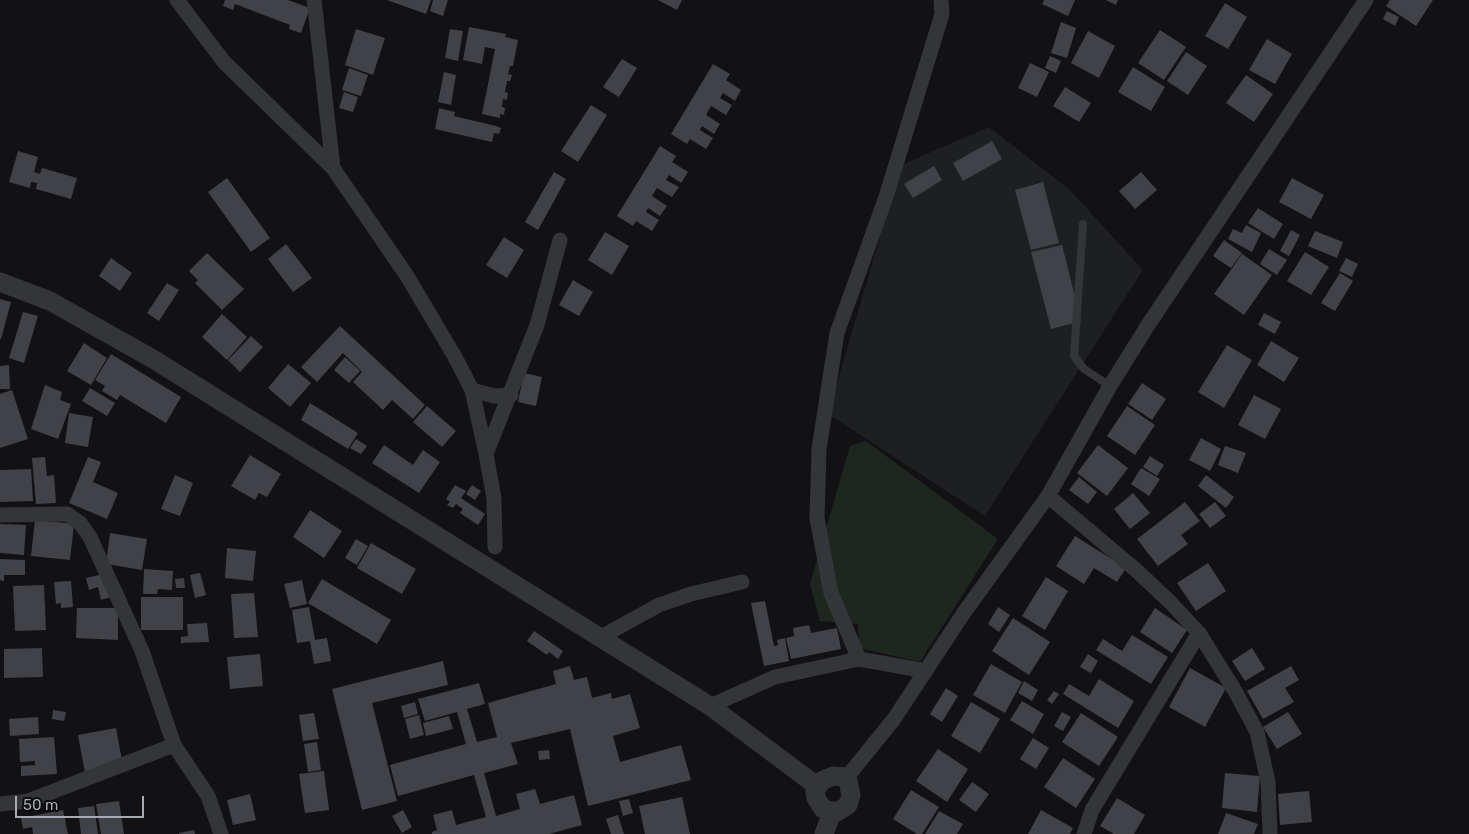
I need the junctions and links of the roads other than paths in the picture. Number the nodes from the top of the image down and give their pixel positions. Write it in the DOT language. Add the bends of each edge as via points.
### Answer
graph roads {
  1 [pos="177,0"];
  2 [pos="314,0"];
  3 [pos="941,0"];
  4 [pos="1366,0"];
  5 [pos="333,168"];
  6 [pos="1083,224"];
  7 [pos="560,240"];
  8 [pos="0,282"];
  9 [pos="1110,386"];
  10 [pos="472,390"];
  11 [pos="511,395"];
  12 [pos="486,454"];
  13 [pos="1048,496"];
  14 [pos="0,515"];
  15 [pos="495,547"];
  16 [pos="742,582"];
  17 [pos="1198,633"];
  18 [pos="599,638"];
  19 [pos="859,659"];
  20 [pos="926,671"];
  21 [pos="710,706"];
  22 [pos="174,745"];
  23 [pos="847,776"];
  24 [pos="817,786"];
  25 [pos="0,804"];
  26 [pos="832,812"];
  27 [pos="221,834"];
  28 [pos="824,834"];
  29 [pos="1084,834"];
  30 [pos="1270,834"];
  1 -- 5 [label="street" via="224,62"];
  2 -- 5 [label="street"];
  3 -- 19 [label="street" via="942,14 886,197 837,333 819,449 817,518 831,593"];
  4 -- 9 [label="street"];
  5 -- 10 [label="street" via="407,276"];
  6 -- 9 [label="lane" via="1074,356 1084,369"];
  7 -- 11 [label="street" via="537,325"];
  8 -- 18 [label="street" via="50,301 153,360"];
  9 -- 13 [label="street"];
  10 -- 11 [label="street" via="494,396"];
  10 -- 12 [label="street"];
  11 -- 12 [label="street"];
  12 -- 15 [label="street" via="494,498"];
  13 -- 17 [label="street" via="1136,570"];
  13 -- 20 [label="street"];
  14 -- 22 [label="street" via="67,514 80,522 142,650"];
  16 -- 18 [label="street" via="659,605"];
  17 -- 29 [label="street" via="1092,810"];
  17 -- 30 [label="street" via="1257,732 1268,782"];
  18 -- 21 [label="street"];
  19 -- 20 [label="street"];
  19 -- 21 [label="street" via="775,677"];
  20 -- 23 [label="street" via="894,719"];
  21 -- 24 [label="street"];
  22 -- 25 [label="street" via="28,801"];
  22 -- 27 [label="street" via="208,796"];
  23 -- 24 [label="street" via="827,777"];
  23 -- 26 [label="street" via="851,800 843,810"];
  24 -- 26 [label="street" via="818,804"];
  26 -- 28 [label="street"];
}
